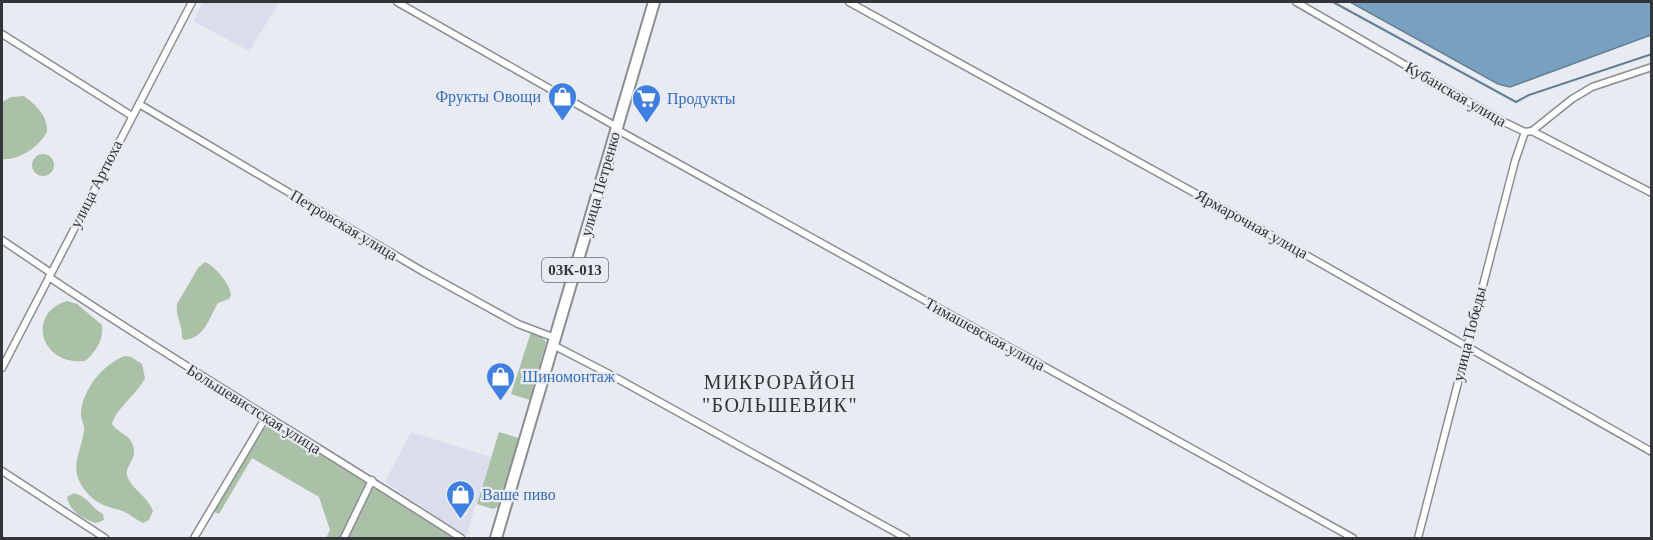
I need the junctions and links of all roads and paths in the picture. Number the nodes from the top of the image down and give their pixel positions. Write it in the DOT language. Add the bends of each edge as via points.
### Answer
graph roads {
  1 [pos="192,2"];
  2 [pos="397,2"];
  3 [pos="654,2"];
  4 [pos="849,2"];
  5 [pos="1296,2"];
  6 [pos="2,33"];
  7 [pos="1652,67"];
  8 [pos="139,104"];
  9 [pos="132,116"];
  10 [pos="616,128"];
  11 [pos="1528,131"];
  12 [pos="1652,193"];
  13 [pos="2,240"];
  14 [pos="50,275"];
  15 [pos="554,342"];
  16 [pos="1466,345"];
  17 [pos="2,368"];
  18 [pos="266,417"];
  19 [pos="1652,452"];
  20 [pos="2,471"];
  21 [pos="372,480"];
  22 [pos="105,538"];
  23 [pos="194,538"];
  24 [pos="344,538"];
  25 [pos="461,538"];
  26 [pos="496,538"];
  27 [pos="906,538"];
  28 [pos="1353,538"];
  29 [pos="1418,538"];
  1 -- 8 [label="street, улица Артюха"];
  2 -- 10 [label="street, Тимашевская улица"];
  3 -- 10 [label="main road, улица Петренко / 03К-013"];
  4 -- 16 [label="street, Ярмарочная улица"];
  5 -- 11 [label="street, Кубанская улица" via="1502,121"];
  6 -- 9 [label="street"];
  7 -- 11 [label="street" via="1592,87"];
  8 -- 9 [label="street, улица Артюха"];
  8 -- 15 [label="street, Петровская улица" via="422,271"];
  9 -- 14 [label="street, улица Артюха"];
  10 -- 15 [label="main road, улица Петренко / 03К-013"];
  10 -- 28 [label="street, Тимашевская улица"];
  11 -- 12 [label="street, Кубанская улица"];
  11 -- 16 [label="street, улица Победы" via="1515,161"];
  13 -- 14 [label="street, Большевистская улица"];
  14 -- 17 [label="street, улица Артюха"];
  14 -- 18 [label="street, Большевистская улица" via="140,338"];
  15 -- 26 [label="main road, улица Петренко / 03К-013"];
  15 -- 27 [label="street, Петровская улица"];
  16 -- 19 [label="street, Ярмарочная улица"];
  16 -- 29 [label="street, улица Победы"];
  18 -- 21 [label="street, Большевистская улица"];
  18 -- 23 [label="street"];
  20 -- 22 [label="street"];
  21 -- 24 [label="street"];
  21 -- 25 [label="street, Большевистская улица"];
}
